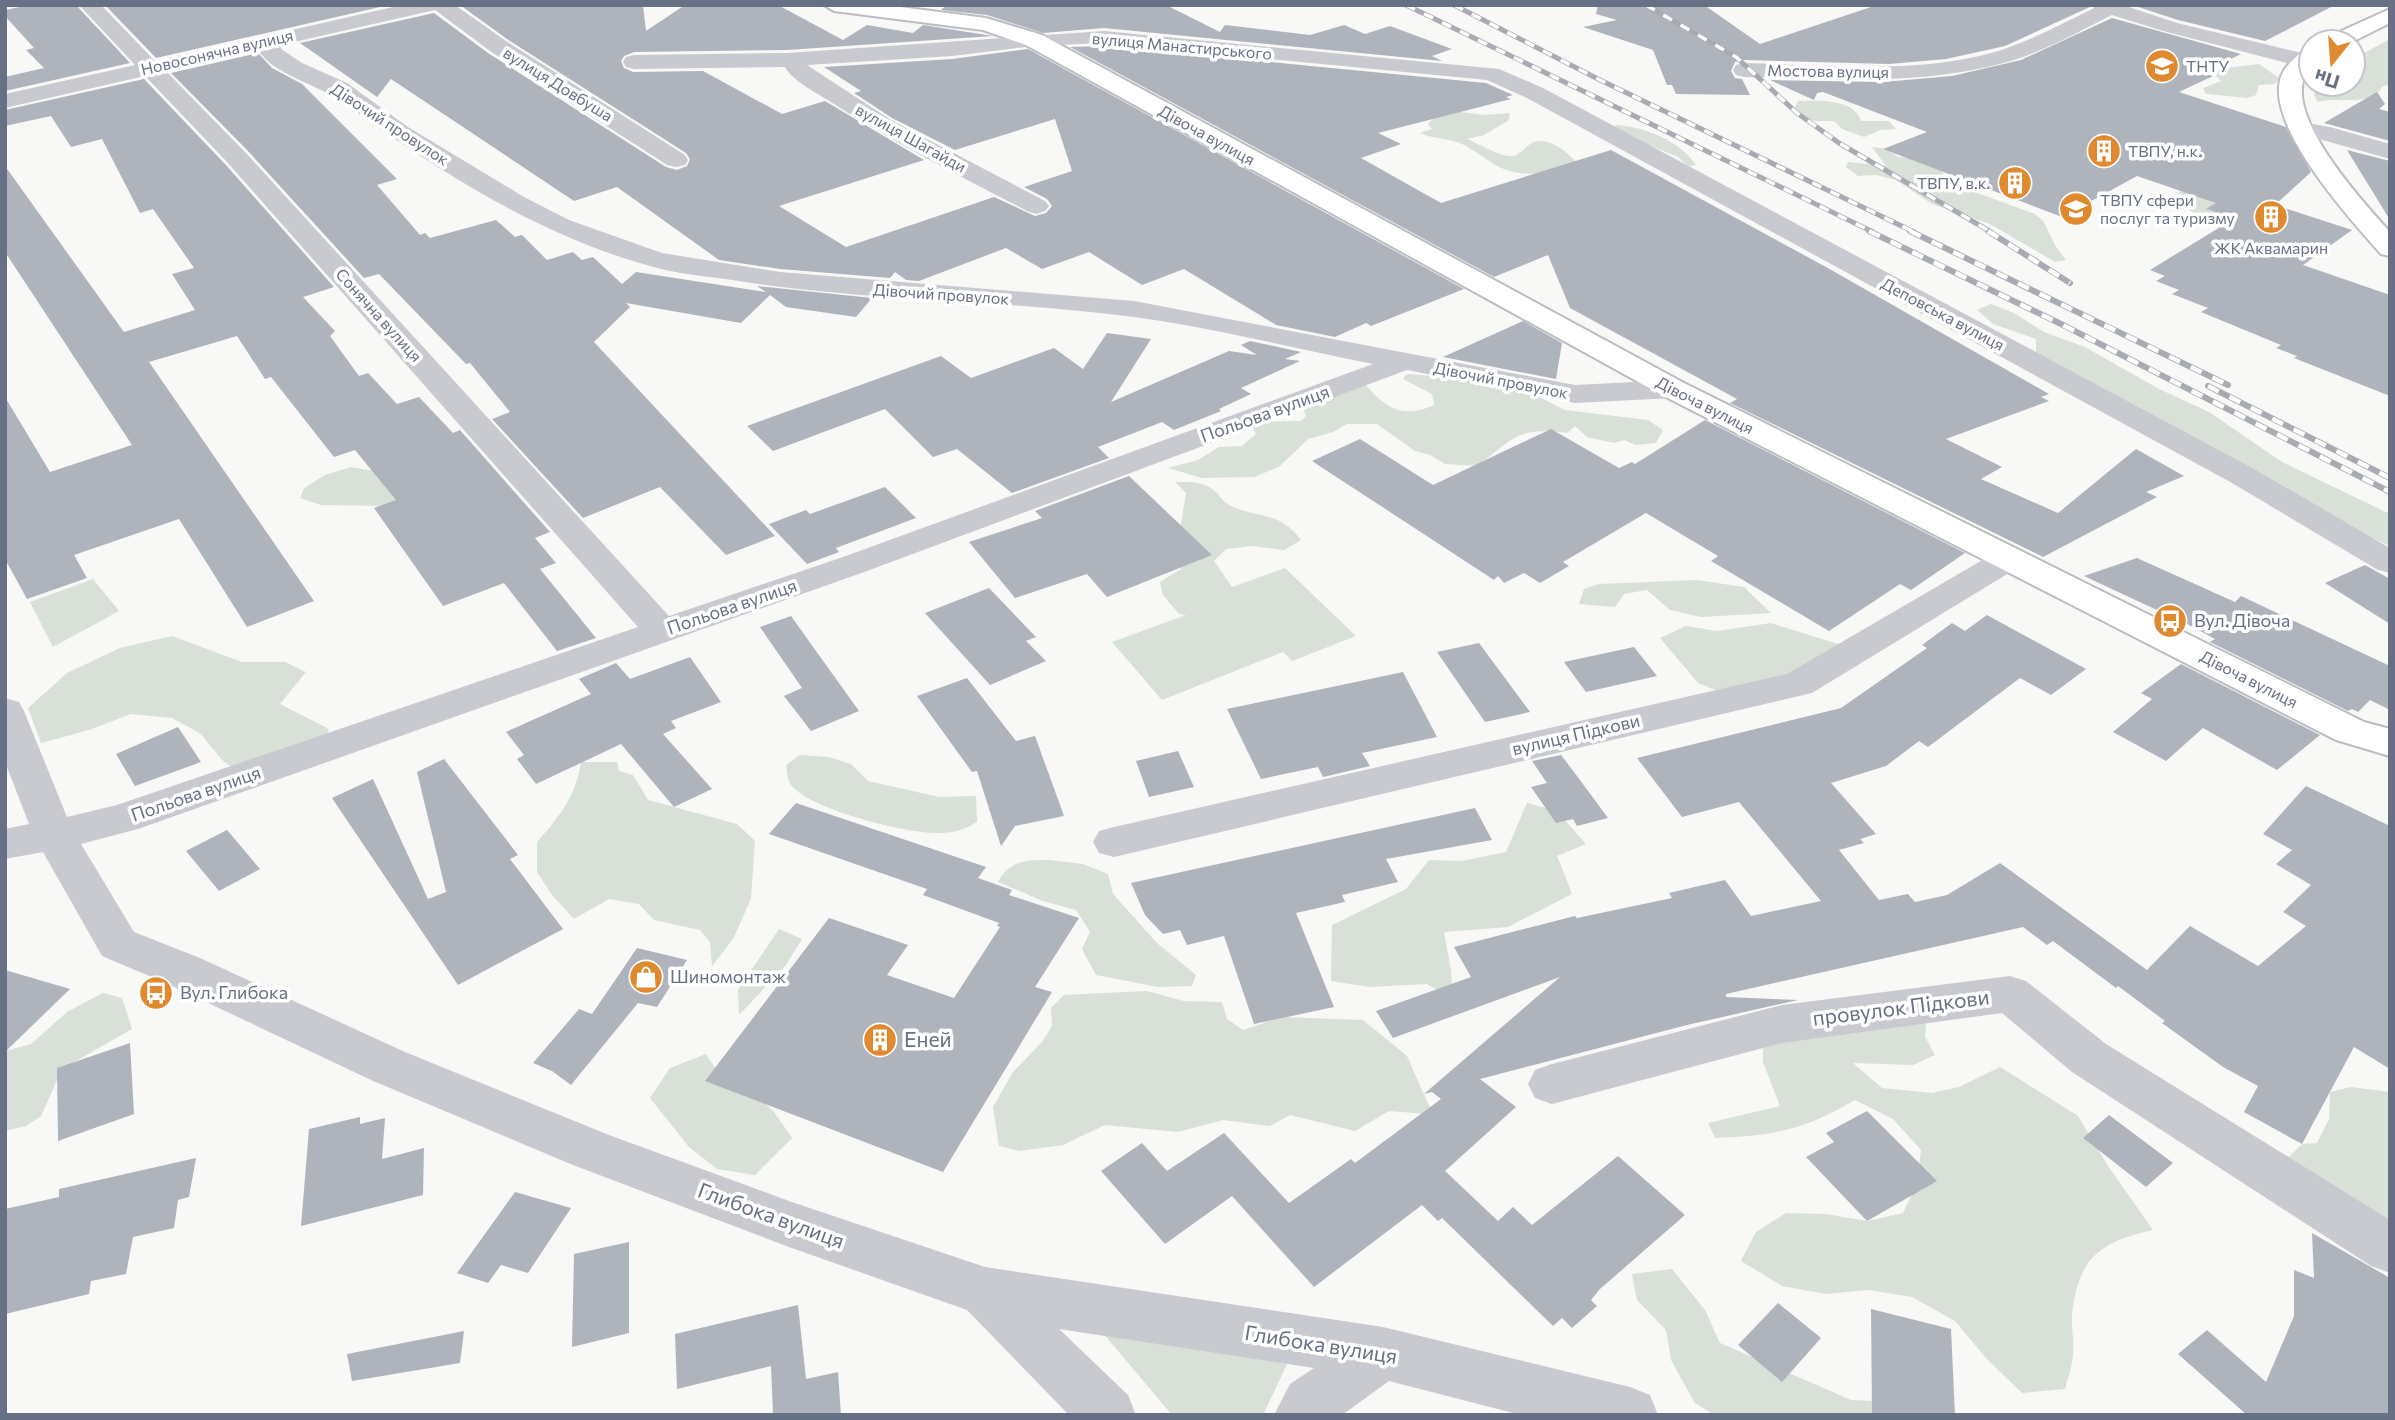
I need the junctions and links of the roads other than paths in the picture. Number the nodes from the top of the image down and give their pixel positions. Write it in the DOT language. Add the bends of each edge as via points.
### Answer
graph roads {
  1 [pos="89,5"];
  2 [pos="430,5"];
  3 [pos="442,5"];
  4 [pos="834,5"];
  5 [pos="2106,7"];
  6 [pos="2390,15"];
  7 [pos="2364,28"];
  8 [pos="270,40"];
  9 [pos="1034,40"];
  10 [pos="2297,55"];
  11 [pos="795,59"];
  12 [pos="634,62"];
  13 [pos="149,67"];
  14 [pos="2297,69"];
  15 [pos="1744,70"];
  16 [pos="1491,74"];
  17 [pos="5,100"];
  18 [pos="2301,129"];
  19 [pos="2390,152"];
  20 [pos="677,160"];
  21 [pos="1036,206"];
  22 [pos="2390,248"];
  23 [pos="1404,361"];
  24 [pos="1673,389"];
  25 [pos="2010,558"];
  26 [pos="2390,563"];
  27 [pos="662,631"];
  28 [pos="5,711"];
  29 [pos="2390,743"];
  30 [pos="54,835"];
  31 [pos="1114,842"];
  32 [pos="5,844"];
  33 [pos="1552,1084"];
  34 [pos="2390,1249"];
  35 [pos="985,1292"];
  36 [pos="1383,1353"];
  37 [pos="1108,1415"];
  38 [pos="1302,1415"];
  39 [pos="1630,1415"];
  1 -- 13 [label="street, Сонячна вулиця"];
  2 -- 8 [label="street, Новосонячна вулиця"];
  3 -- 20 [label="street, вулиця Довбуша"];
  4 -- 9 [label="main road, вулиця Манастирського" via="986,24"];
  5 -- 10 [label="street" via="2170,27"];
  5 -- 15 [label="street, Мостова вулиця" via="2059,34 2010,54 1958,66 1868,74"];
  6 -- 7 [label="main road"];
  8 -- 13 [label="street, Новосонячна вулиця"];
  8 -- 23 [label="street, Дівочий провулок" via="270,52 294,68 339,88 400,132 515,202 560,226 657,260 780,280 1134,309"];
  9 -- 11 [label="street" via="963,50"];
  9 -- 16 [label="street, вулиця Манастирського" via="1104,37"];
  9 -- 24 [label="main road, Дівоча вулиця"];
  11 -- 12 [label="street"];
  11 -- 21 [label="street, вулиця Шагайди" via="796,68 823,88"];
  13 -- 17 [label="street, Новосонячна вулиця"];
  13 -- 27 [label="street, Сонячна вулиця" via="255,177"];
  14 -- 18 [label="main road" via="2290,78 2289,93"];
  16 -- 26 [label="street, Деповська вулиця" via="1544,98 2243,476"];
  18 -- 19 [label="street"];
  18 -- 22 [label="main road" via="2323,169"];
  23 -- 24 [label="street, Дівочий провулок" via="1575,394"];
  23 -- 27 [label="street, Польова вулиця" via="868,560"];
  24 -- 25 [label="main road, Дівоча вулиця"];
  25 -- 29 [label="main road, Дівоча вулиця" via="2350,731"];
  25 -- 31 [label="street, вулиця Підкови" via="1799,684"];
  27 -- 30 [label="street, Польова вулиця" via="123,819"];
  28 -- 30 [label="street, Глибока вулиця"];
  30 -- 32 [label="street"];
  30 -- 35 [label="street, Глибока вулиця" via="118,944 388,1066 591,1150"];
  33 -- 34 [label="street, провулок Підкови" via="1782,1024 2010,994 2089,1058"];
  35 -- 36 [label="street, Глибока вулиця"];
  35 -- 37 [label="street"];
  36 -- 38 [label="street" via="1310,1404"];
  36 -- 39 [label="street, Глибока вулиця"];
}
